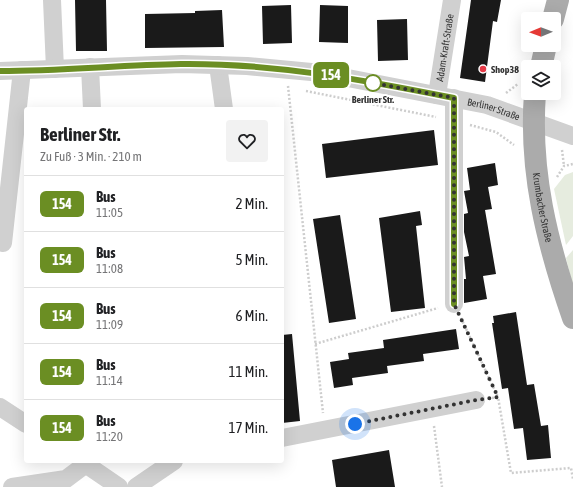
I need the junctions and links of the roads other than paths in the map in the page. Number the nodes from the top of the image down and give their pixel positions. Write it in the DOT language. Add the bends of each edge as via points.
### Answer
graph roads {
  1 [pos="52,0"];
  2 [pos="452,0"];
  3 [pos="558,0"];
  4 [pos="555,12"];
  5 [pos="218,65"];
  6 [pos="90,67"];
  7 [pos="55,69"];
  8 [pos="22,70"];
  9 [pos="0,71"];
  10 [pos="445,96"];
  11 [pos="535,100"];
  12 [pos="92,107"];
  13 [pos="224,107"];
  14 [pos="533,122"];
  15 [pos="573,136"];
  16 [pos="3,243"];
  17 [pos="454,304"];
  18 [pos="573,318"];
  19 [pos="476,400"];
  20 [pos="0,407"];
  21 [pos="24,423"];
  22 [pos="284,438"];
  23 [pos="83,463"];
  24 [pos="171,463"];
  25 [pos="12,487"];
  26 [pos="119,487"];
  27 [pos="136,487"];
  1 -- 7 [label="street"];
  2 -- 10 [label="street, Adam-Kraft-Straße"];
  3 -- 4 [label="main road"];
  5 -- 6 [label="street, Berliner Straße"];
  5 -- 10 [label="street, Berliner Straße" via="322,73"];
  5 -- 13 [label="street"];
  6 -- 7 [label="street, Berliner Straße"];
  6 -- 12 [label="street"];
  7 -- 8 [label="street, Berliner Straße"];
  8 -- 9 [label="street, Berliner Straße"];
  8 -- 16 [label="street"];
  10 -- 14 [label="street, Berliner Straße" via="487,105"];
  10 -- 17 [label="street, Berliner Straße"];
  11 -- 14 [label="main road, Krumbacher Straße"];
  14 -- 15 [label="street, Berliner Straße"];
  14 -- 18 [label="main road, Krumbacher Straße" via="536,172 546,232"];
  19 -- 22 [label="street"];
  20 -- 21 [label="street"];
  23 -- 25 [label="street" via="66,479"];
  23 -- 26 [label="street"];
  24 -- 27 [label="street"];
}
